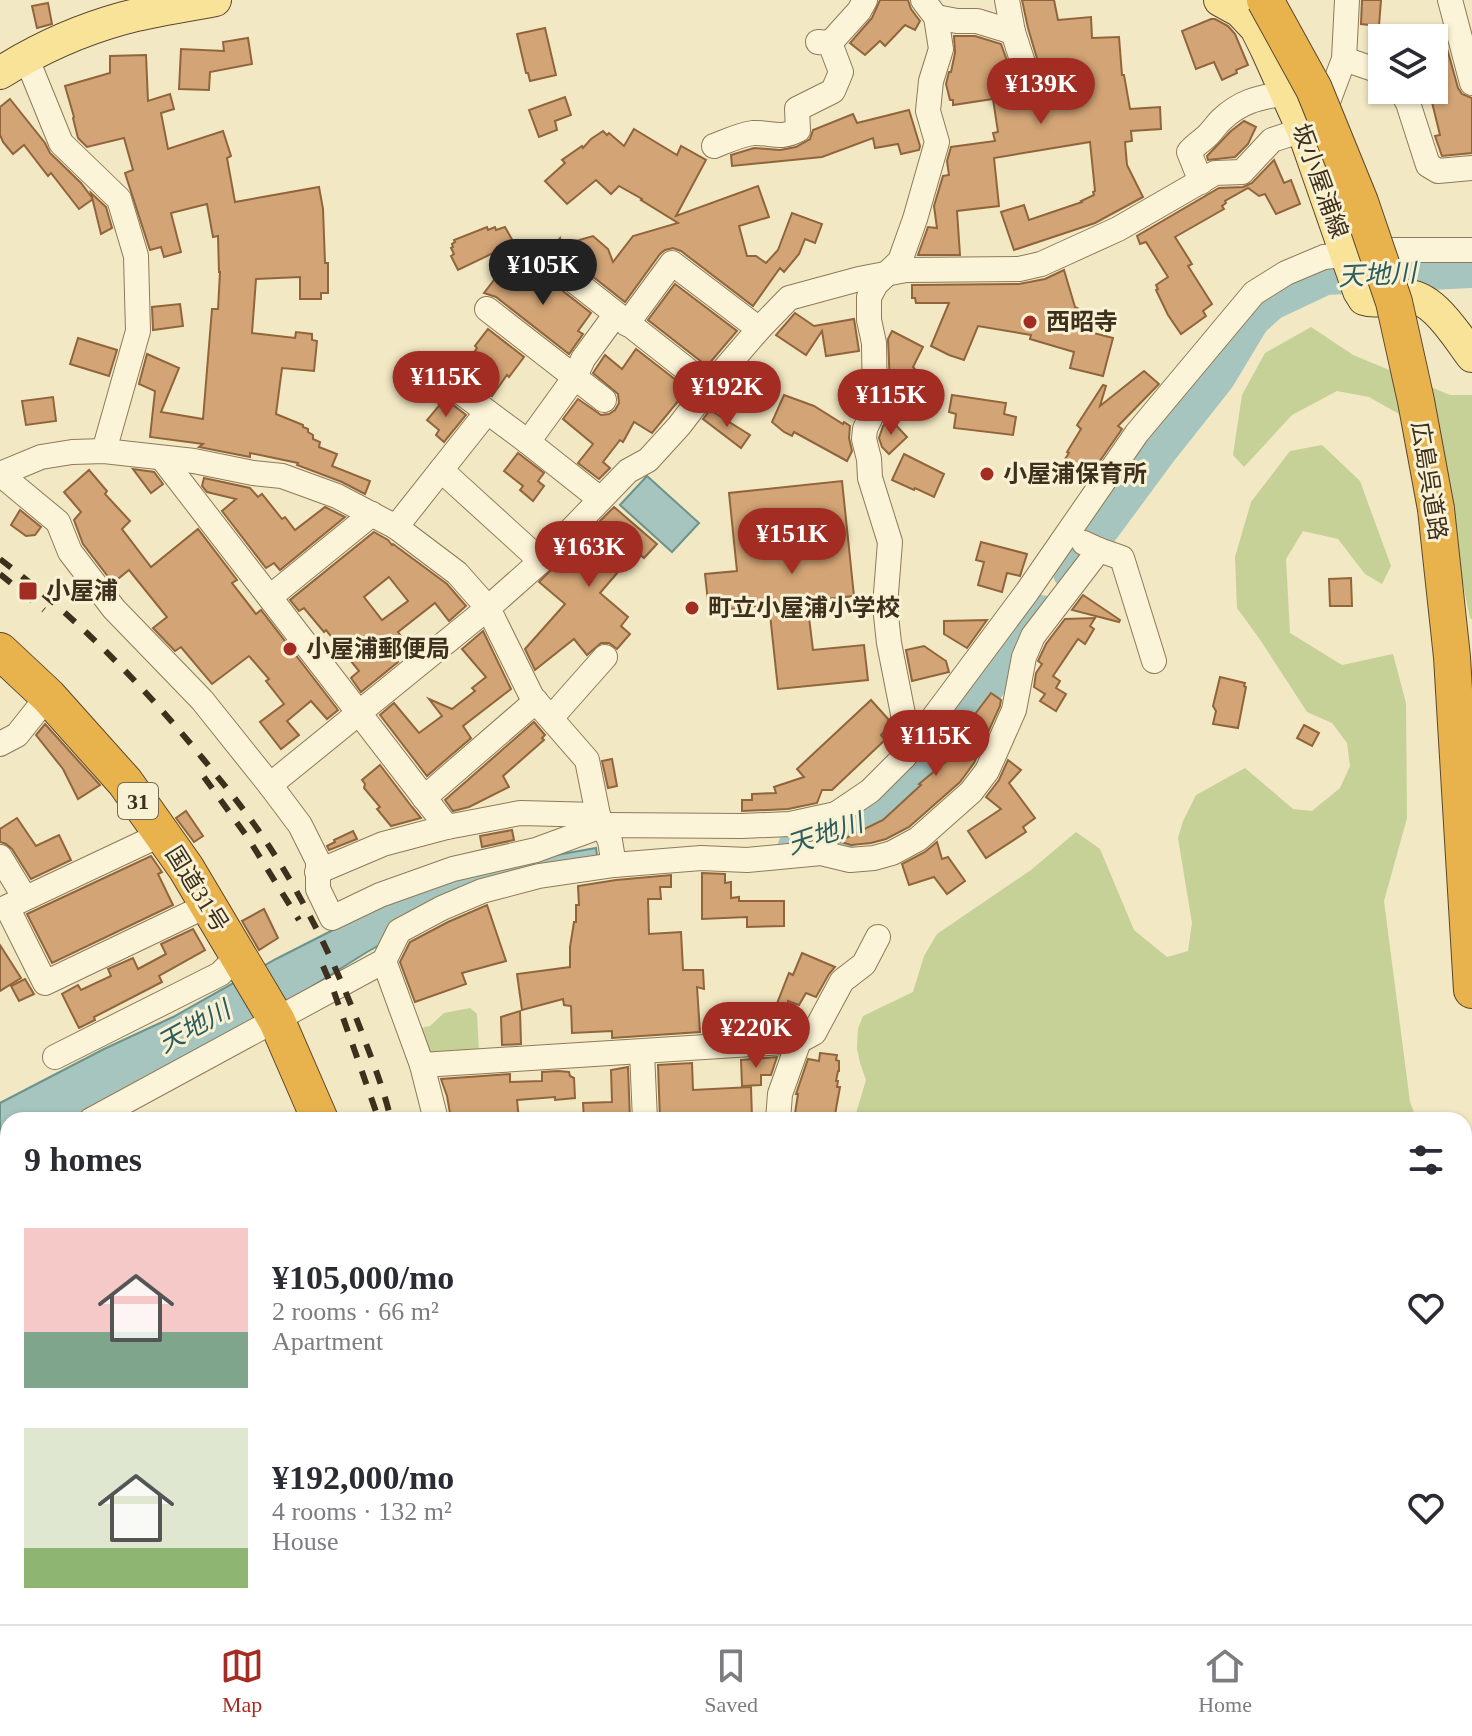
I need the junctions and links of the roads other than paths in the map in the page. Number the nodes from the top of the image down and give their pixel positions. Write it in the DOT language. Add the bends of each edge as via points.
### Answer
graph roads {
  1 [pos="215,0"];
  2 [pos="865,0"];
  3 [pos="1007,0"];
  4 [pos="1220,0"];
  5 [pos="1265,0"];
  6 [pos="1347,0"];
  7 [pos="1450,0"];
  8 [pos="929,9"];
  9 [pos="1013,32"];
  10 [pos="1344,59"];
  11 [pos="13,65"];
  12 [pos="1024,66"];
  13 [pos="1368,67"];
  14 [pos="1472,83"];
  15 [pos="1285,93"];
  16 [pos="1408,104"];
  17 [pos="1303,130"];
  18 [pos="714,146"];
  19 [pos="1195,166"];
  20 [pos="1472,168"];
  21 [pos="1472,250"];
  22 [pos="554,265"];
  23 [pos="1352,270"];
  24 [pos="886,275"];
  25 [pos="487,309"];
  26 [pos="621,319"];
  27 [pos="759,329"];
  28 [pos="1472,356"];
  29 [pos="575,377"];
  30 [pos="709,387"];
  31 [pos="462,393"];
  32 [pos="604,400"];
  33 [pos="487,412"];
  34 [pos="528,442"];
  35 [pos="104,451"];
  36 [pos="162,458"];
  37 [pos="441,470"];
  38 [pos="0,474"];
  39 [pos="600,499"];
  40 [pos="372,514"];
  41 [pos="396,527"];
  42 [pos="1067,535"];
  43 [pos="1099,550"];
  44 [pos="541,561"];
  45 [pos="270,597"];
  46 [pos="488,608"];
  47 [pos="0,651"];
  48 [pos="605,657"];
  49 [pos="1154,661"];
  50 [pos="48,696"];
  51 [pos="544,709"];
  52 [pos="359,714"];
  53 [pos="0,744"];
  54 [pos="904,757"];
  55 [pos="270,785"];
  56 [pos="424,798"];
  57 [pos="835,819"];
  58 [pos="447,827"];
  59 [pos="162,834"];
  60 [pos="607,836"];
  61 [pos="821,853"];
  62 [pos="0,857"];
  63 [pos="317,872"];
  64 [pos="25,898"];
  65 [pos="208,905"];
  66 [pos="878,937"];
  67 [pos="384,961"];
  68 [pos="243,964"];
  69 [pos="1472,990"];
  70 [pos="275,1018"];
  71 [pos="799,1041"];
  72 [pos="642,1052"];
  73 [pos="55,1057"];
  74 [pos="422,1065"];
  75 [pos="106,1112"];
  76 [pos="316,1112"];
  77 [pos="434,1112"];
  78 [pos="645,1112"];
  79 [pos="779,1112"];
  1 -- 11 [label="main road" via="125,18"];
  2 -- 18 [label="street" via="824,43 841,72 833,91 797,109 798,130 787,136 738,136"];
  3 -- 9 [label="street"];
  4 -- 15 [label="main road, 坂小屋浦線" via="1256,28"];
  5 -- 69 [label="highway, 広島呉道路, bridge" via="1314,89 1360,202 1394,302 1416,401 1436,509 1452,657"];
  6 -- 10 [label="street"];
  7 -- 14 [label="street"];
  8 -- 9 [label="street" via="957,21"];
  8 -- 24 [label="street" via="941,49 928,111 937,142 900,261"];
  9 -- 12 [label="street"];
  10 -- 13 [label="street"];
  10 -- 17 [label="street" via="1326,107"];
  11 -- 35 [label="street" via="61,143 119,199 136,256 138,331"];
  15 -- 17 [label="main road, 坂小屋浦線"];
  15 -- 19 [label="street" via="1238,105 1198,142"];
  16 -- 20 [label="street" via="1428,165 1438,171"];
  17 -- 19 [label="street" via="1272,140 1242,172 1215,173"];
  17 -- 23 [label="main road, 坂小屋浦線"];
  19 -- 24 [label="street" via="1118,229 1041,264"];
  21 -- 23 [label="street" via="1394,250"];
  22 -- 26 [label="street"];
  23 -- 28 [label="main road" via="1364,299 1406,295 1432,306"];
  23 -- 42 [label="street" via="1324,257 1254,293 1137,433"];
  24 -- 27 [label="street" via="789,298"];
  24 -- 54 [label="street" via="869,297 875,408 864,439 890,542 885,606 903,714"];
  25 -- 29 [label="street"];
  26 -- 27 [label="street" via="672,263"];
  26 -- 29 [label="street" via="583,359"];
  26 -- 30 [label="street"];
  27 -- 30 [label="street"];
  29 -- 32 [label="street"];
  29 -- 34 [label="street"];
  30 -- 39 [label="street" via="648,460 628,471"];
  31 -- 33 [label="street"];
  33 -- 34 [label="street"];
  33 -- 37 [label="street"];
  34 -- 39 [label="street"];
  35 -- 36 [label="street"];
  35 -- 38 [label="street" via="41,457"];
  36 -- 40 [label="street" via="282,476"];
  36 -- 45 [label="street"];
  37 -- 41 [label="street"];
  37 -- 44 [label="street"];
  38 -- 55 [label="street" via="58,522 70,552 114,609 202,700"];
  39 -- 44 [label="street"];
  40 -- 41 [label="street"];
  40 -- 45 [label="street"];
  41 -- 46 [label="street" via="457,573"];
  42 -- 43 [label="street"];
  42 -- 54 [label="street"];
  43 -- 49 [label="street" via="1122,558"];
  43 -- 61 [label="street" via="1033,636 1008,726 971,792 918,839 892,853 850,860"];
  44 -- 46 [label="street"];
  45 -- 52 [label="street"];
  46 -- 51 [label="street" via="532,697"];
  46 -- 52 [label="street"];
  47 -- 50 [label="highway, 国道31号 / 31"];
  48 -- 51 [label="street"];
  50 -- 53 [label="street" via="17,735"];
  50 -- 59 [label="highway, 国道31号 / 31" via="125,782"];
  51 -- 56 [label="street"];
  51 -- 60 [label="street" via="587,760"];
  52 -- 55 [label="street"];
  52 -- 56 [label="street"];
  54 -- 57 [label="street"];
  55 -- 63 [label="street" via="300,825 318,861"];
  56 -- 58 [label="street"];
  57 -- 60 [label="street"];
  57 -- 61 [label="street"];
  58 -- 60 [label="street" via="520,813"];
  58 -- 63 [label="street" via="383,844"];
  59 -- 64 [label="street"];
  59 -- 65 [label="highway, 国道31号 / 31"];
  60 -- 61 [label="street" via="701,858"];
  60 -- 63 [label="street" via="453,869 332,918 318,889"];
  60 -- 67 [label="street" via="539,876 482,891 399,931"];
  62 -- 64 [label="street"];
  64 -- 65 [label="street" via="7,907 45,983"];
  65 -- 68 [label="highway, 国道31号 / 31"];
  66 -- 71 [label="street" via="864,964 842,981 814,1033"];
  67 -- 70 [label="street"];
  67 -- 74 [label="street"];
  68 -- 70 [label="highway, 国道31号 / 31"];
  68 -- 73 [label="street"];
  70 -- 75 [label="street"];
  70 -- 76 [label="highway, 国道31号 / 31"];
  71 -- 72 [label="street"];
  71 -- 79 [label="street"];
  72 -- 74 [label="street"];
  72 -- 78 [label="street"];
  74 -- 77 [label="street"];
}
